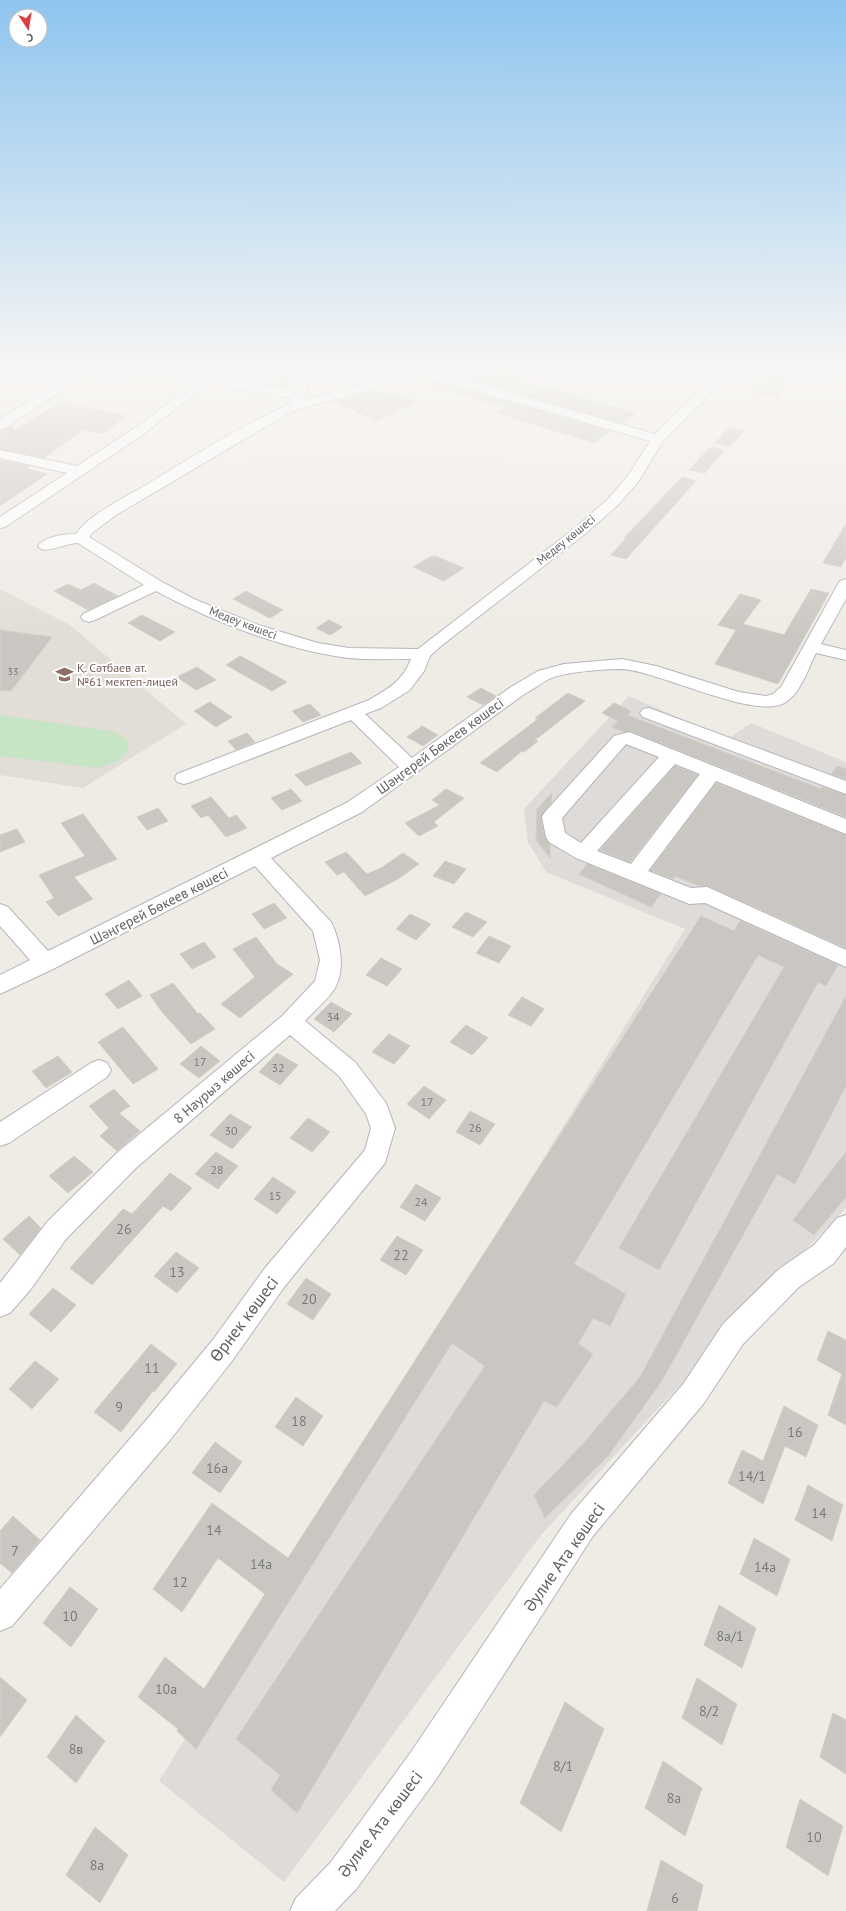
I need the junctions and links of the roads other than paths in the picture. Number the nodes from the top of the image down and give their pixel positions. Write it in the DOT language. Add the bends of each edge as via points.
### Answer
graph roads {
  1 [pos="38,462"];
  2 [pos="92,462"];
  3 [pos="194,462"];
  4 [pos="644,462"];
  5 [pos="79,471"];
  6 [pos="0,524"];
  7 [pos="81,538"];
  8 [pos="46,546"];
  9 [pos="846,584"];
  10 [pos="156,585"];
  11 [pos="88,617"];
  12 [pos="810,647"];
  13 [pos="422,654"];
  14 [pos="846,655"];
  15 [pos="354,712"];
  16 [pos="649,712"];
  17 [pos="672,755"];
  18 [pos="411,768"];
  19 [pos="712,772"];
  20 [pos="184,778"];
  21 [pos="846,788"];
  22 [pos="846,827"];
  23 [pos="583,853"];
  24 [pos="258,856"];
  25 [pos="635,874"];
  26 [pos="0,912"];
  27 [pos="846,959"];
  28 [pos="45,963"];
  29 [pos="0,985"];
  30 [pos="290,1022"];
  31 [pos="99,1070"];
  32 [pos="0,1135"];
  33 [pos="846,1227"];
  34 [pos="0,1304"];
  35 [pos="0,1614"];
  36 [pos="309,1911"];
  1 -- 5 [label="street"];
  2 -- 5 [label="street"];
  3 -- 7 [label="street" via="111,512 86,530"];
  4 -- 13 [label="street, Медеу көшесі" via="613,502 580,531"];
  5 -- 6 [label="street"];
  7 -- 8 [label="street" via="65,539"];
  7 -- 10 [label="street, Медеу көшесі"];
  9 -- 12 [label="street, Шәңгерей Бөкеев көшесі"];
  10 -- 11 [label="street"];
  10 -- 13 [label="street, Медеу көшесі" via="188,602 249,627 316,648 348,653"];
  12 -- 14 [label="street"];
  12 -- 18 [label="street, Шәңгерей Бөкеев көшесі" via="788,690 778,699 766,701 737,697 622,664 564,669 544,675 517,690"];
  13 -- 15 [label="street, Медеу көшесі" via="415,671 404,686 374,704"];
  15 -- 18 [label="street"];
  15 -- 20 [label="street, Медеу көшесі"];
  16 -- 21 [label="street"];
  17 -- 19 [label="street"];
  17 -- 23 [label="street"];
  17 -- 23 [label="street" via="629,738 620,740 552,817 556,837"];
  18 -- 24 [label="street, Шәңгерей Бөкеев көшесі" via="355,807"];
  19 -- 22 [label="street"];
  19 -- 25 [label="street"];
  23 -- 25 [label="street"];
  24 -- 28 [label="street, Шәңгерей Бөкеев көшесі"];
  24 -- 30 [label="street, 8 Наурыз көшесі" via="323,928 331,960 325,985"];
  25 -- 27 [label="street" via="689,896 707,895"];
  26 -- 28 [label="street"];
  28 -- 29 [label="street, Шәңгерей Бөкеев көшесі"];
  30 -- 34 [label="street, 8 Наурыз көшесі" via="127,1160 57,1230"];
  30 -- 35 [label="street, Өрнек көшесі" via="347,1069 377,1110 383,1128 376,1155 275,1277 222,1351"];
  31 -- 32 [label="street"];
  33 -- 36 [label="street, Әулие Ата көшесі" via="824,1254 789,1278 733,1334 694,1393 582,1525 424,1764 344,1875"];
}
